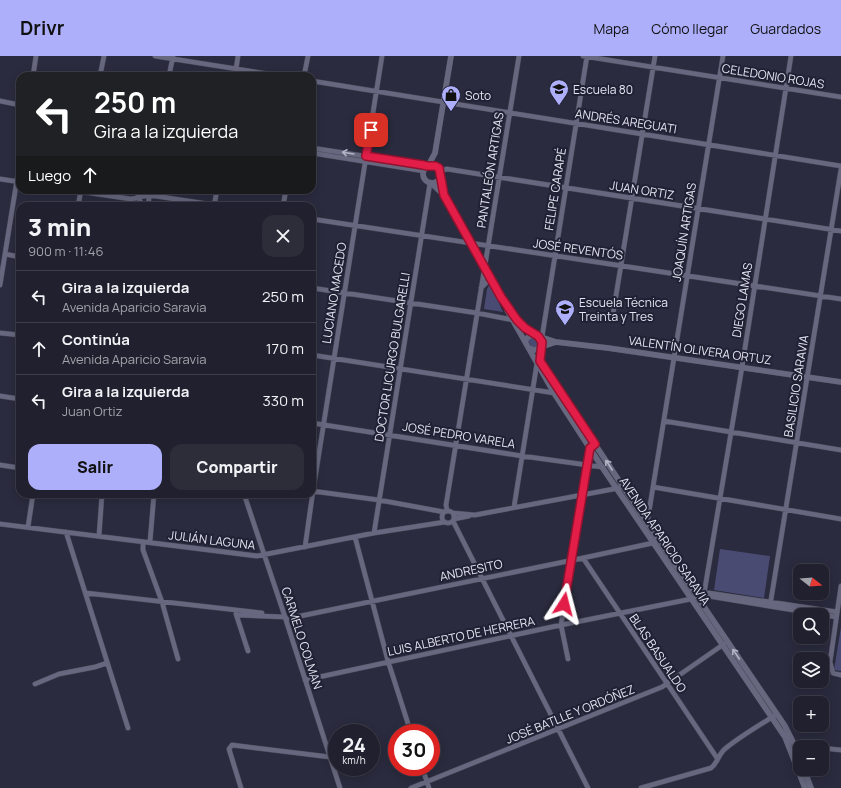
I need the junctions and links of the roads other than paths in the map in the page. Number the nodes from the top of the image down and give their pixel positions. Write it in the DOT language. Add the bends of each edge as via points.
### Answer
graph roads {
  1 [pos="36,56"];
  2 [pos="104,56"];
  3 [pos="155,56"];
  4 [pos="238,56"];
  5 [pos="308,56"];
  6 [pos="382,56"];
  7 [pos="451,56"];
  8 [pos="519,56"];
  9 [pos="586,56"];
  10 [pos="655,56"];
  11 [pos="723,56"];
  12 [pos="791,56"];
  13 [pos="172,57"];
  14 [pos="653,66"];
  15 [pos="236,69"];
  16 [pos="34,72"];
  17 [pos="101,72"];
  18 [pos="170,72"];
  19 [pos="236,72"];
  20 [pos="255,72"];
  21 [pos="305,72"];
  22 [pos="720,78"];
  23 [pos="316,82"];
  24 [pos="786,88"];
  25 [pos="377,91"];
  26 [pos="841,98"];
  27 [pos="0,101"];
  28 [pos="444,102"];
  29 [pos="16,104"];
  30 [pos="510,112"];
  31 [pos="576,123"];
  32 [pos="642,134"];
  33 [pos="708,144"];
  34 [pos="316,149"];
  35 [pos="316,153"];
  36 [pos="435,153"];
  37 [pos="776,155"];
  38 [pos="366,159"];
  39 [pos="841,166"];
  40 [pos="426,168"];
  41 [pos="841,169"];
  42 [pos="440,171"];
  43 [pos="499,178"];
  44 [pos="0,179"];
  45 [pos="16,182"];
  46 [pos="430,183"];
  47 [pos="566,188"];
  48 [pos="16,194"];
  49 [pos="99,194"];
  50 [pos="138,194"];
  51 [pos="147,194"];
  52 [pos="155,194"];
  53 [pos="444,195"];
  54 [pos="139,197"];
  55 [pos="632,198"];
  56 [pos="141,202"];
  57 [pos="194,202"];
  58 [pos="698,208"];
  59 [pos="765,219"];
  60 [pos="316,220"];
  61 [pos="355,226"];
  62 [pos="832,229"];
  63 [pos="841,231"];
  64 [pos="422,236"];
  65 [pos="472,243"];
  66 [pos="488,245"];
  67 [pos="6,254"];
  68 [pos="555,255"];
  69 [pos="16,256"];
  70 [pos="621,265"];
  71 [pos="484,266"];
  72 [pos="687,275"];
  73 [pos="491,278"];
  74 [pos="0,285"];
  75 [pos="755,286"];
  76 [pos="316,288"];
  77 [pos="481,288"];
  78 [pos="344,292"];
  79 [pos="821,296"];
  80 [pos="841,299"];
  81 [pos="411,303"];
  82 [pos="506,305"];
  83 [pos="477,313"];
  84 [pos="613,314"];
  85 [pos="513,320"];
  86 [pos="0,333"];
  87 [pos="16,334"];
  88 [pos="538,336"];
  89 [pos="525,342"];
  90 [pos="556,342"];
  91 [pos="541,347"];
  92 [pos="529,348"];
  93 [pos="316,356"];
  94 [pos="675,357"];
  95 [pos="334,359"];
  96 [pos="536,364"];
  97 [pos="742,367"];
  98 [pos="400,369"];
  99 [pos="808,377"];
  100 [pos="467,379"];
  101 [pos="841,382"];
  102 [pos="532,389"];
  103 [pos="554,393"];
  104 [pos="0,396"];
  105 [pos="16,398"];
  106 [pos="664,421"];
  107 [pos="316,423"];
  108 [pos="323,424"];
  109 [pos="731,432"];
  110 [pos="390,434"];
  111 [pos="797,443"];
  112 [pos="595,444"];
  113 [pos="457,445"];
  114 [pos="590,448"];
  115 [pos="841,450"];
  116 [pos="522,456"];
  117 [pos="0,465"];
  118 [pos="587,465"];
  119 [pos="16,467"];
  120 [pos="316,467"];
  121 [pos="602,467"];
  122 [pos="620,487"];
  123 [pos="654,488"];
  124 [pos="316,492"];
  125 [pos="583,494"];
  126 [pos="33,498"];
  127 [pos="102,498"];
  128 [pos="154,498"];
  129 [pos="245,498"];
  130 [pos="311,498"];
  131 [pos="720,498"];
  132 [pos="379,500"];
  133 [pos="514,507"];
  134 [pos="786,510"];
  135 [pos="446,511"];
  136 [pos="453,513"];
  137 [pos="475,515"];
  138 [pos="841,519"];
  139 [pos="453,520"];
  140 [pos="445,522"];
  141 [pos="0,524"];
  142 [pos="645,525"];
  143 [pos="28,527"];
  144 [pos="66,532"];
  145 [pos="374,533"];
  146 [pos="99,536"];
  147 [pos="355,538"];
  148 [pos="656,541"];
  149 [pos="143,542"];
  150 [pos="150,542"];
  151 [pos="305,547"];
  152 [pos="264,555"];
  153 [pos="583,558"];
  154 [pos="572,560"];
  155 [pos="481,578"];
  156 [pos="841,586"];
  157 [pos="86,593"];
  158 [pos="704,594"];
  159 [pos="694,597"];
  160 [pos="372,601"];
  161 [pos="162,602"];
  162 [pos="770,604"];
  163 [pos="236,613"];
  164 [pos="262,613"];
  165 [pos="619,614"];
  166 [pos="836,614"];
  167 [pos="286,618"];
  168 [pos="561,625"];
  169 [pos="510,636"];
  170 [pos="725,643"];
  171 [pos="248,651"];
  172 [pos="178,659"];
  173 [pos="568,659"];
  174 [pos="388,661"];
  175 [pos="107,663"];
  176 [pos="841,675"];
  177 [pos="305,680"];
  178 [pos="34,684"];
  179 [pos="666,684"];
  180 [pos="774,715"];
  181 [pos="408,724"];
  182 [pos="128,728"];
  183 [pos="558,730"];
  184 [pos="788,736"];
  185 [pos="793,743"];
  186 [pos="829,749"];
  187 [pos="841,750"];
  188 [pos="328,751"];
  189 [pos="328,757"];
  190 [pos="717,758"];
  191 [pos="336,776"];
  192 [pos="425,776"];
  193 [pos="807,776"];
  194 [pos="427,782"];
  195 [pos="241,788"];
  196 [pos="340,788"];
  197 [pos="411,788"];
  198 [pos="429,788"];
  199 [pos="588,788"];
  200 [pos="641,788"];
  201 [pos="805,788"];
  202 [pos="811,788"];
  1 -- 16 [label="street"];
  2 -- 17 [label="street"];
  3 -- 13 [label="street"];
  4 -- 15 [label="street"];
  5 -- 21 [label="street"];
  6 -- 25 [label="street, LUCIANO MACEDO"];
  7 -- 28 [label="street"];
  8 -- 30 [label="street, PANTALEÓN ARTIGAS"];
  9 -- 14 [label="street, CELEDONIO ROJAS"];
  9 -- 31 [label="street, FELIPE CARAPÉ"];
  10 -- 14 [label="street"];
  11 -- 22 [label="street, JOAQUÍN ARTIGAS"];
  12 -- 24 [label="street, DIEGO LAMAS"];
  13 -- 15 [label="street"];
  13 -- 18 [label="street"];
  14 -- 22 [label="street, CELEDONIO ROJAS"];
  14 -- 32 [label="street"];
  15 -- 19 [label="street"];
  15 -- 20 [label="street"];
  22 -- 24 [label="street, CELEDONIO ROJAS"];
  22 -- 33 [label="street, JOAQUÍN ARTIGAS"];
  23 -- 25 [label="street, ANDRÉS AREGUATI"];
  24 -- 26 [label="street, CELEDONIO ROJAS"];
  24 -- 37 [label="street, DIEGO LAMAS"];
  25 -- 28 [label="street, ANDRÉS AREGUATI"];
  25 -- 38 [label="street, LUCIANO MACEDO"];
  27 -- 29 [label="street"];
  28 -- 30 [label="street, ANDRÉS AREGUATI"];
  28 -- 36 [label="street"];
  30 -- 31 [label="street, ANDRÉS AREGUATI"];
  30 -- 43 [label="street, PANTALEÓN ARTIGAS"];
  31 -- 32 [label="street, ANDRÉS AREGUATI"];
  31 -- 47 [label="street, FELIPE CARAPÉ"];
  32 -- 33 [label="street, ANDRÉS AREGUATI"];
  32 -- 55 [label="street"];
  33 -- 37 [label="street, ANDRÉS AREGUATI"];
  33 -- 58 [label="street, JOAQUÍN ARTIGAS"];
  38 -- 34 [label="street, one-way"];
  35 -- 38 [label="street"];
  36 -- 40 [label="street"];
  36 -- 42 [label="street, AVENIDA APARICIO SARAVIA"];
  37 -- 39 [label="street, ANDRÉS AREGUATI"];
  37 -- 59 [label="street, DIEGO LAMAS"];
  38 -- 40 [label="street" via="423,165"];
  38 -- 61 [label="street, LUCIANO MACEDO"];
  40 -- 42 [label="street" via="435,166"];
  40 -- 46 [label="street" via="423,175"];
  41 -- 62 [label="street, BASILICIO SARAVIA"];
  42 -- 43 [label="street, JUAN ORTIZ" via="447,169"];
  42 -- 46 [label="street" via="438,181"];
  42 -- 53 [label="street, AVENIDA APARICIO SARAVIA"];
  43 -- 47 [label="street, JUAN ORTIZ"];
  43 -- 66 [label="street, PANTALEÓN ARTIGAS"];
  44 -- 45 [label="street"];
  46 -- 53 [label="street, AVENIDA APARICIO SARAVIA"];
  46 -- 64 [label="street, DOCTOR LICURGO BULGARELLI"];
  47 -- 55 [label="street, JUAN ORTIZ"];
  47 -- 68 [label="street, FELIPE CARAPÉ"];
  48 -- 67 [label="street"];
  49 -- 54 [label="street" via="131,199"];
  50 -- 54 [label="street"];
  51 -- 54 [label="street"];
  52 -- 57 [label="street"];
  53 -- 65 [label="street, AVENIDA APARICIO SARAVIA"];
  54 -- 56 [label="street"];
  55 -- 58 [label="street, JUAN ORTIZ"];
  55 -- 70 [label="street"];
  58 -- 59 [label="street, JUAN ORTIZ"];
  58 -- 72 [label="street, JOAQUÍN ARTIGAS"];
  59 -- 62 [label="street, JUAN ORTIZ"];
  59 -- 75 [label="street, DIEGO LAMAS"];
  60 -- 61 [label="street, JOSÉ REVENTÓS"];
  61 -- 64 [label="street, JOSÉ REVENTÓS"];
  61 -- 78 [label="street, LUCIANO MACEDO"];
  62 -- 63 [label="street, JUAN ORTIZ"];
  62 -- 79 [label="street, BASILICIO SARAVIA"];
  64 -- 65 [label="street, JOSÉ REVENTÓS"];
  64 -- 81 [label="street, DOCTOR LICURGO BULGARELLI"];
  65 -- 66 [label="street, JOSÉ REVENTÓS"];
  65 -- 71 [label="street, AVENIDA APARICIO SARAVIA"];
  66 -- 68 [label="street, JOSÉ REVENTÓS"];
  66 -- 71 [label="street, PANTALEÓN ARTIGAS"];
  67 -- 69 [label="street"];
  67 -- 74 [label="street"];
  68 -- 70 [label="street, JOSÉ REVENTÓS"];
  68 -- 88 [label="street, FELIPE CARAPÉ" via="543,326"];
  70 -- 72 [label="street, JOSÉ REVENTÓS"];
  70 -- 84 [label="street"];
  71 -- 73 [label="street, AVENIDA APARICIO SARAVIA"];
  71 -- 77 [label="street, PANTALEÓN ARTIGAS"];
  72 -- 75 [label="street, JOSÉ REVENTÓS"];
  72 -- 94 [label="street, JOAQUÍN ARTIGAS"];
  73 -- 77 [label="street"];
  73 -- 82 [label="street, AVENIDA APARICIO SARAVIA"];
  75 -- 79 [label="street, JOSÉ REVENTÓS"];
  75 -- 97 [label="street, DIEGO LAMAS"];
  76 -- 78 [label="street"];
  77 -- 83 [label="street, PANTALEÓN ARTIGAS"];
  78 -- 81 [label="street"];
  78 -- 95 [label="street, LUCIANO MACEDO"];
  79 -- 80 [label="street, JOSÉ REVENTÓS"];
  79 -- 99 [label="street, BASILICIO SARAVIA"];
  81 -- 83 [label="street"];
  81 -- 98 [label="street, DOCTOR LICURGO BULGARELLI"];
  82 -- 85 [label="street, AVENIDA APARICIO SARAVIA"];
  82 -- 88 [label="street, AVENIDA APARICIO SARAVIA" via="517,320"];
  83 -- 85 [label="street"];
  83 -- 100 [label="street, PANTALEÓN ARTIGAS"];
  85 -- 89 [label="street, AVENIDA APARICIO SARAVIA"];
  86 -- 87 [label="street"];
  88 -- 89 [label="street" via="528,336"];
  88 -- 90 [label="street, VALENTÍN OLIVERA ORTUZ"];
  88 -- 91 [label="street" via="542,342"];
  89 -- 92 [label="street, AVENIDA APARICIO SARAVIA"];
  90 -- 91 [label="street, VALENTÍN OLIVERA ORTUZ"];
  90 -- 94 [label="street, VALENTÍN OLIVERA ORTUZ"];
  91 -- 92 [label="street" via="534,350"];
  91 -- 112 [label="street, AVENIDA APARICIO SARAVIA" via="540,361"];
  92 -- 96 [label="street, AVENIDA APARICIO SARAVIA"];
  93 -- 95 [label="street"];
  94 -- 97 [label="street, VALENTÍN OLIVERA ORTUZ"];
  94 -- 106 [label="street, JOAQUÍN ARTIGAS"];
  95 -- 98 [label="street"];
  95 -- 108 [label="street, LUCIANO MACEDO"];
  96 -- 102 [label="street"];
  96 -- 103 [label="street, AVENIDA APARICIO SARAVIA"];
  97 -- 99 [label="street, VALENTÍN OLIVERA ORTUZ"];
  97 -- 109 [label="street, DIEGO LAMAS"];
  98 -- 100 [label="street"];
  98 -- 110 [label="street, DOCTOR LICURGO BULGARELLI"];
  99 -- 101 [label="street, VALENTÍN OLIVERA ORTUZ"];
  99 -- 111 [label="street, BASILICIO SARAVIA"];
  100 -- 102 [label="street"];
  100 -- 113 [label="street, PANTALEÓN ARTIGAS"];
  102 -- 103 [label="street"];
  102 -- 116 [label="street"];
  103 -- 114 [label="street, AVENIDA APARICIO SARAVIA"];
  104 -- 105 [label="street"];
  106 -- 109 [label="street"];
  106 -- 123 [label="street, JOAQUÍN ARTIGAS"];
  107 -- 108 [label="street, JOSÉ PEDRO VARELA"];
  108 -- 110 [label="street, JOSÉ PEDRO VARELA"];
  108 -- 120 [label="street, LUCIANO MACEDO"];
  109 -- 111 [label="street"];
  109 -- 131 [label="street, DIEGO LAMAS"];
  110 -- 113 [label="street, JOSÉ PEDRO VARELA"];
  110 -- 132 [label="street, DOCTOR LICURGO BULGARELLI"];
  111 -- 115 [label="street"];
  111 -- 134 [label="street, BASILICIO SARAVIA"];
  112 -- 114 [label="street"];
  122 -- 112 [label="street, AVENIDA APARICIO SARAVIA, one-way"];
  113 -- 116 [label="street, JOSÉ PEDRO VARELA"];
  113 -- 135 [label="street, PANTALEÓN ARTIGAS"];
  114 -- 118 [label="street"];
  114 -- 121 [label="street, AVENIDA APARICIO SARAVIA"];
  116 -- 118 [label="street, JOSÉ PEDRO VARELA"];
  116 -- 133 [label="street"];
  117 -- 119 [label="street"];
  118 -- 121 [label="street, JOSÉ PEDRO VARELA"];
  118 -- 125 [label="street"];
  121 -- 122 [label="street, AVENIDA APARICIO SARAVIA"];
  122 -- 125 [label="street"];
  122 -- 142 [label="street, AVENIDA APARICIO SARAVIA"];
  123 -- 131 [label="street"];
  123 -- 142 [label="street, JOAQUÍN ARTIGAS"];
  124 -- 132 [label="street"];
  125 -- 133 [label="street"];
  125 -- 154 [label="street"];
  126 -- 143 [label="street"];
  127 -- 146 [label="street"];
  128 -- 150 [label="street"];
  129 -- 152 [label="street, CARMELO COLMAN"];
  130 -- 151 [label="street, LUCIANO MACEDO"];
  131 -- 134 [label="street"];
  131 -- 158 [label="street, DIEGO LAMAS"];
  132 -- 135 [label="street"];
  132 -- 145 [label="street, DOCTOR LICURGO BULGARELLI"];
  133 -- 137 [label="street"];
  134 -- 138 [label="street"];
  134 -- 162 [label="street, BASILICIO SARAVIA"];
  135 -- 136 [label="street"];
  135 -- 140 [label="street" via="442,518"];
  136 -- 137 [label="street"];
  136 -- 139 [label="street"];
  137 -- 139 [label="street"];
  139 -- 140 [label="street"];
  139 -- 155 [label="street"];
  140 -- 145 [label="street, JULIÁN LAGUNA"];
  141 -- 143 [label="street, JULIÁN LAGUNA"];
  142 -- 148 [label="street, AVENIDA APARICIO SARAVIA"];
  143 -- 144 [label="street, JULIÁN LAGUNA"];
  144 -- 146 [label="street, JULIÁN LAGUNA"];
  144 -- 157 [label="street"];
  145 -- 147 [label="street, JULIÁN LAGUNA"];
  146 -- 149 [label="street, JULIÁN LAGUNA"];
  147 -- 151 [label="street, JULIÁN LAGUNA"];
  147 -- 160 [label="street"];
  148 -- 153 [label="street, ANDRESITO"];
  148 -- 159 [label="street, AVENIDA APARICIO SARAVIA"];
  149 -- 150 [label="street, JULIÁN LAGUNA"];
  149 -- 161 [label="street" via="143,550"];
  150 -- 152 [label="street, JULIÁN LAGUNA"];
  151 -- 152 [label="street, JULIÁN LAGUNA"];
  152 -- 167 [label="street, CARMELO COLMAN"];
  153 -- 154 [label="street, ANDRESITO"];
  153 -- 165 [label="street, BLAS BASUALDO"];
  154 -- 155 [label="street, ANDRESITO"];
  154 -- 168 [label="street"];
  155 -- 160 [label="street, ANDRESITO"];
  155 -- 169 [label="street"];
  156 -- 166 [label="street"];
  157 -- 161 [label="street"];
  157 -- 175 [label="street"];
  158 -- 159 [label="street, LUIS ALBERTO DE HERRERA"];
  158 -- 162 [label="street"];
  159 -- 165 [label="street, LUIS ALBERTO DE HERRERA"];
  159 -- 170 [label="street, AVENIDA APARICIO SARAVIA"];
  160 -- 167 [label="street, ANDRESITO"];
  160 -- 174 [label="street"];
  161 -- 163 [label="street"];
  161 -- 172 [label="street"];
  162 -- 166 [label="street"];
  163 -- 164 [label="street"];
  163 -- 167 [label="street, ANDRESITO"];
  163 -- 171 [label="street"];
  165 -- 168 [label="street, LUIS ALBERTO DE HERRERA"];
  165 -- 179 [label="street, BLAS BASUALDO"];
  166 -- 176 [label="street" via="830,662 833,673"];
  167 -- 177 [label="street, CARMELO COLMAN"];
  168 -- 169 [label="street, LUIS ALBERTO DE HERRERA"];
  168 -- 173 [label="street"];
  169 -- 174 [label="street, LUIS ALBERTO DE HERRERA"];
  169 -- 183 [label="street"];
  170 -- 179 [label="street, JOSÉ BATLLE Y ORDÓÑEZ"];
  170 -- 180 [label="street, AVENIDA APARICIO SARAVIA"];
  174 -- 177 [label="street, LUIS ALBERTO DE HERRERA"];
  174 -- 181 [label="street"];
  175 -- 178 [label="street" via="59,674"];
  175 -- 182 [label="street"];
  177 -- 188 [label="street, CARMELO COLMAN"];
  179 -- 183 [label="street, JOSÉ BATLLE Y ORDÓÑEZ"];
  179 -- 190 [label="street, BLAS BASUALDO"];
  180 -- 184 [label="street, AVENIDA APARICIO SARAVIA"];
  180 -- 190 [label="street" via="725,748"];
  183 -- 194 [label="street, JOSÉ BATLLE Y ORDÓÑEZ"];
  183 -- 199 [label="street"];
  184 -- 185 [label="street, AVENIDA APARICIO SARAVIA"];
  184 -- 201 [label="street, AVENIDA APARICIO SARAVIA"];
  186 -- 187 [label="street"];
  189 -- 195 [label="street" via="232,745 229,749"];
  190 -- 200 [label="street" via="717,762 711,768"];
  191 -- 196 [label="street, CARMELO COLMAN"];
  192 -- 194 [label="street"];
  193 -- 202 [label="street"];
  194 -- 197 [label="street, JOSÉ BATLLE Y ORDÓÑEZ"];
  194 -- 198 [label="street"];
}
